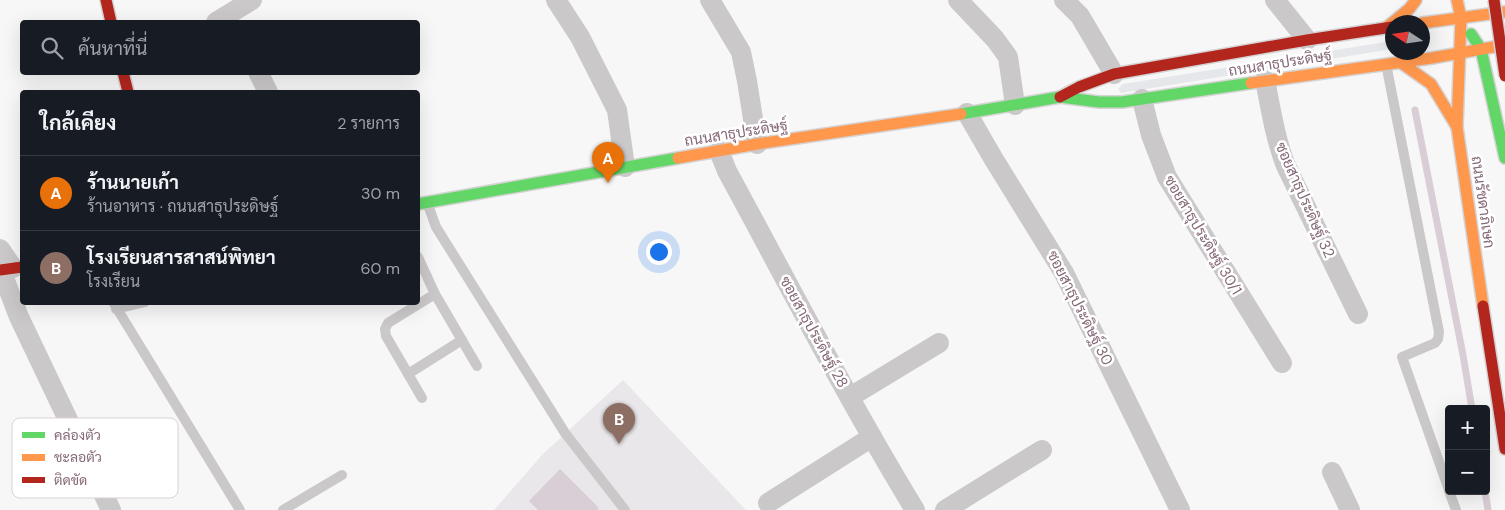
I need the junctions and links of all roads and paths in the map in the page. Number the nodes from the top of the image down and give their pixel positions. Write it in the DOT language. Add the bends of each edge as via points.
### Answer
graph roads {
  1 [pos="106,0"];
  2 [pos="252,0"];
  3 [pos="556,0"];
  4 [pos="710,0"];
  5 [pos="958,0"];
  6 [pos="1064,0"];
  7 [pos="1275,0"];
  8 [pos="1416,0"];
  9 [pos="1457,0"];
  10 [pos="1494,0"];
  11 [pos="1505,12"];
  12 [pos="1402,15"];
  13 [pos="1460,18"];
  14 [pos="227,19"];
  15 [pos="111,20"];
  16 [pos="1430,22"];
  17 [pos="1385,29"];
  18 [pos="1306,40"];
  19 [pos="1505,45"];
  20 [pos="1481,49"];
  21 [pos="1460,53"];
  22 [pos="1400,62"];
  23 [pos="1386,63"];
  24 [pos="1114,74"];
  25 [pos="124,75"];
  26 [pos="260,75"];
  27 [pos="1505,76"];
  28 [pos="1265,80"];
  29 [pos="128,90"];
  30 [pos="267,90"];
  31 [pos="1060,97"];
  32 [pos="1142,99"];
  33 [pos="1014,105"];
  34 [pos="967,113"];
  35 [pos="1458,127"];
  36 [pos="757,144"];
  37 [pos="719,151"];
  38 [pos="1505,158"];
  39 [pos="626,167"];
  40 [pos="423,203"];
  41 [pos="0,249"];
  42 [pos="420,261"];
  43 [pos="9,269"];
  44 [pos="435,294"];
  45 [pos="420,303"];
  46 [pos="417,305"];
  47 [pos="114,306"];
  48 [pos="1358,314"];
  49 [pos="462,340"];
  50 [pos="939,343"];
  51 [pos="1282,363"];
  52 [pos="477,366"];
  53 [pos="408,374"];
  54 [pos="850,397"];
  55 [pos="422,398"];
  56 [pos="1498,406"];
  57 [pos="67,418"];
  58 [pos="1505,418"];
  59 [pos="872,437"];
  60 [pos="1505,449"];
  61 [pos="1042,450"];
  62 [pos="1332,472"];
  63 [pos="342,475"];
  64 [pos="1445,479"];
  65 [pos="1451,495"];
  66 [pos="105,498"];
  67 [pos="768,503"];
  68 [pos="111,510"];
  69 [pos="240,510"];
  70 [pos="283,510"];
  71 [pos="624,510"];
  72 [pos="915,510"];
  73 [pos="946,510"];
  74 [pos="1180,510"];
  75 [pos="1350,510"];
  76 [pos="1456,510"];
  1 -- 15 [label="main road"];
  2 -- 14 [label="street"];
  3 -- 39 [label="street" via="580,36 617,110"];
  4 -- 36 [label="street" via="741,52"];
  5 -- 33 [label="street" via="1008,57"];
  6 -- 24 [label="street" via="1080,16"];
  7 -- 18 [label="street"];
  8 -- 12 [label="main road"];
  9 -- 13 [label="main road, ถนนรัชดาภิเษก"];
  10 -- 27 [label="main road, bridge"];
  11 -- 13 [label="main road"];
  13 -- 16 [label="main road"];
  13 -- 20 [label="main road, ถนนรัชดาภิเษก"];
  13 -- 21 [label="main road, ถนนรัชดาภิเษก"];
  17 -- 18 [label="main road, ถนนสาธุประดิษฐ์"];
  18 -- 24 [label="main road, ถนนสาธุประดิษฐ์"];
  19 -- 20 [label="main road, ถนนสาธุประดิษฐ์"];
  20 -- 21 [label="main road, ถนนสาธุประดิษฐ์"];
  20 -- 38 [label="main road, ถนนรัชดาภิเษก"];
  21 -- 22 [label="main road, ถนนสาธุประดิษฐ์"];
  21 -- 35 [label="main road, ถนนรัชดาภิเษก"];
  22 -- 23 [label="main road, ถนนสาธุประดิษฐ์"];
  22 -- 35 [label="main road" via="1431,84"];
  23 -- 28 [label="main road, ถนนสาธุประดิษฐ์"];
  23 -- 64 [label="lane" via="1439,332 1434,344 1402,357"];
  24 -- 31 [label="main road, ถนนสาธุประดิษฐ์"];
  25 -- 29 [label="main road"];
  26 -- 30 [label="street"];
  28 -- 32 [label="main road, ถนนสาธุประดิษฐ์"];
  28 -- 48 [label="street, ซอยสาธุประดิษฐ์ 32" via="1284,159"];
  31 -- 32 [label="main road, ถนนสาธุประดิษฐ์" via="1099,102"];
  31 -- 33 [label="main road, ถนนสาธุประดิษฐ์"];
  32 -- 51 [label="street, ซอยสาธุประดิษฐ์ 30/1" via="1167,177"];
  33 -- 34 [label="main road, ถนนสาธุประดิษฐ์"];
  34 -- 36 [label="main road, ถนนสาธุประดิษฐ์"];
  34 -- 74 [label="street, ซอยสาธุประดิษฐ์ 30" via="1064,273"];
  35 -- 56 [label="main road, ถนนรัชดาภิเษก"];
  36 -- 37 [label="main road, ถนนสาธุประดิษฐ์"];
  37 -- 39 [label="main road, ถนนสาธุประดิษฐ์"];
  37 -- 54 [label="street, ซอยสาธุประดิษฐ์ 28"];
  39 -- 40 [label="main road, ถนนสาธุประดิษฐ์"];
  40 -- 71 [label="lane" via="565,433"];
  41 -- 43 [label="street"];
  42 -- 44 [label="lane"];
  43 -- 57 [label="street" via="19,317"];
  44 -- 45 [label="lane"];
  44 -- 49 [label="lane"];
  46 -- 53 [label="lane" via="388,323 386,330 386,336"];
  47 -- 69 [label="lane"];
  49 -- 52 [label="lane"];
  49 -- 53 [label="lane"];
  50 -- 54 [label="street"];
  53 -- 55 [label="lane"];
  54 -- 59 [label="street, ซอยสาธุประดิษฐ์ 28"];
  56 -- 58 [label="main road"];
  56 -- 60 [label="main road, ถนนรัชดาภิเษก"];
  59 -- 67 [label="street"];
  59 -- 72 [label="street, ซอยสาธุประดิษฐ์ 28"];
  61 -- 73 [label="street"];
  62 -- 75 [label="street"];
  63 -- 70 [label="lane"];
  65 -- 76 [label="lane"];
  66 -- 68 [label="street"];
}
